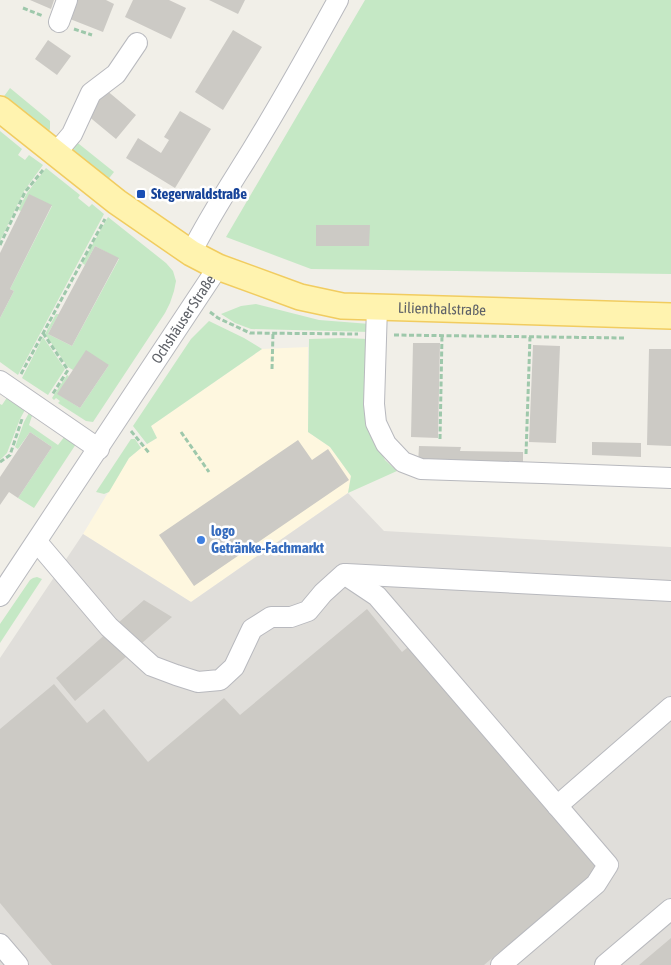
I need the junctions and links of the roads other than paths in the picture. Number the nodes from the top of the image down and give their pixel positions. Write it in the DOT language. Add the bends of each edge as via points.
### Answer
graph roads {
  1 [pos="67,0"];
  2 [pos="338,0"];
  3 [pos="58,22"];
  4 [pos="137,43"];
  5 [pos="0,110"];
  6 [pos="55,154"];
  7 [pos="191,253"];
  8 [pos="218,267"];
  9 [pos="377,307"];
  10 [pos="671,316"];
  11 [pos="6,386"];
  12 [pos="98,449"];
  13 [pos="671,478"];
  14 [pos="36,542"];
  15 [pos="344,574"];
  16 [pos="671,591"];
  17 [pos="0,596"];
  18 [pos="671,707"];
  19 [pos="557,806"];
  20 [pos="671,910"];
  21 [pos="0,944"];
  22 [pos="18,965"];
  23 [pos="501,965"];
  24 [pos="605,965"];
  1 -- 3 [label="street"];
  2 -- 7 [label="street"];
  4 -- 6 [label="street" via="116,74 91,93 72,134"];
  5 -- 6 [label="main road, Ochshäuser Straße"];
  6 -- 7 [label="main road, Ochshäuser Straße"];
  7 -- 8 [label="main road, Ochshäuser Straße"];
  8 -- 9 [label="main road, Lilienthalstraße" via="300,297 342,306"];
  8 -- 12 [label="street, Ochshäuser Straße"];
  9 -- 10 [label="main road, Lilienthalstraße"];
  9 -- 13 [label="street" via="376,423 386,444 403,462 420,469"];
  11 -- 12 [label="street"];
  12 -- 14 [label="street, Ochshäuser Straße"];
  14 -- 15 [label="street" via="109,627 152,666 198,682 220,680 234,667 252,629 271,618 308,612"];
  14 -- 17 [label="street, Ochshäuser Straße"];
  15 -- 16 [label="street"];
  15 -- 19 [label="street" via="377,596"];
  18 -- 19 [label="street"];
  19 -- 23 [label="street" via="608,865 596,884"];
  20 -- 24 [label="street"];
  21 -- 22 [label="street"];
}
